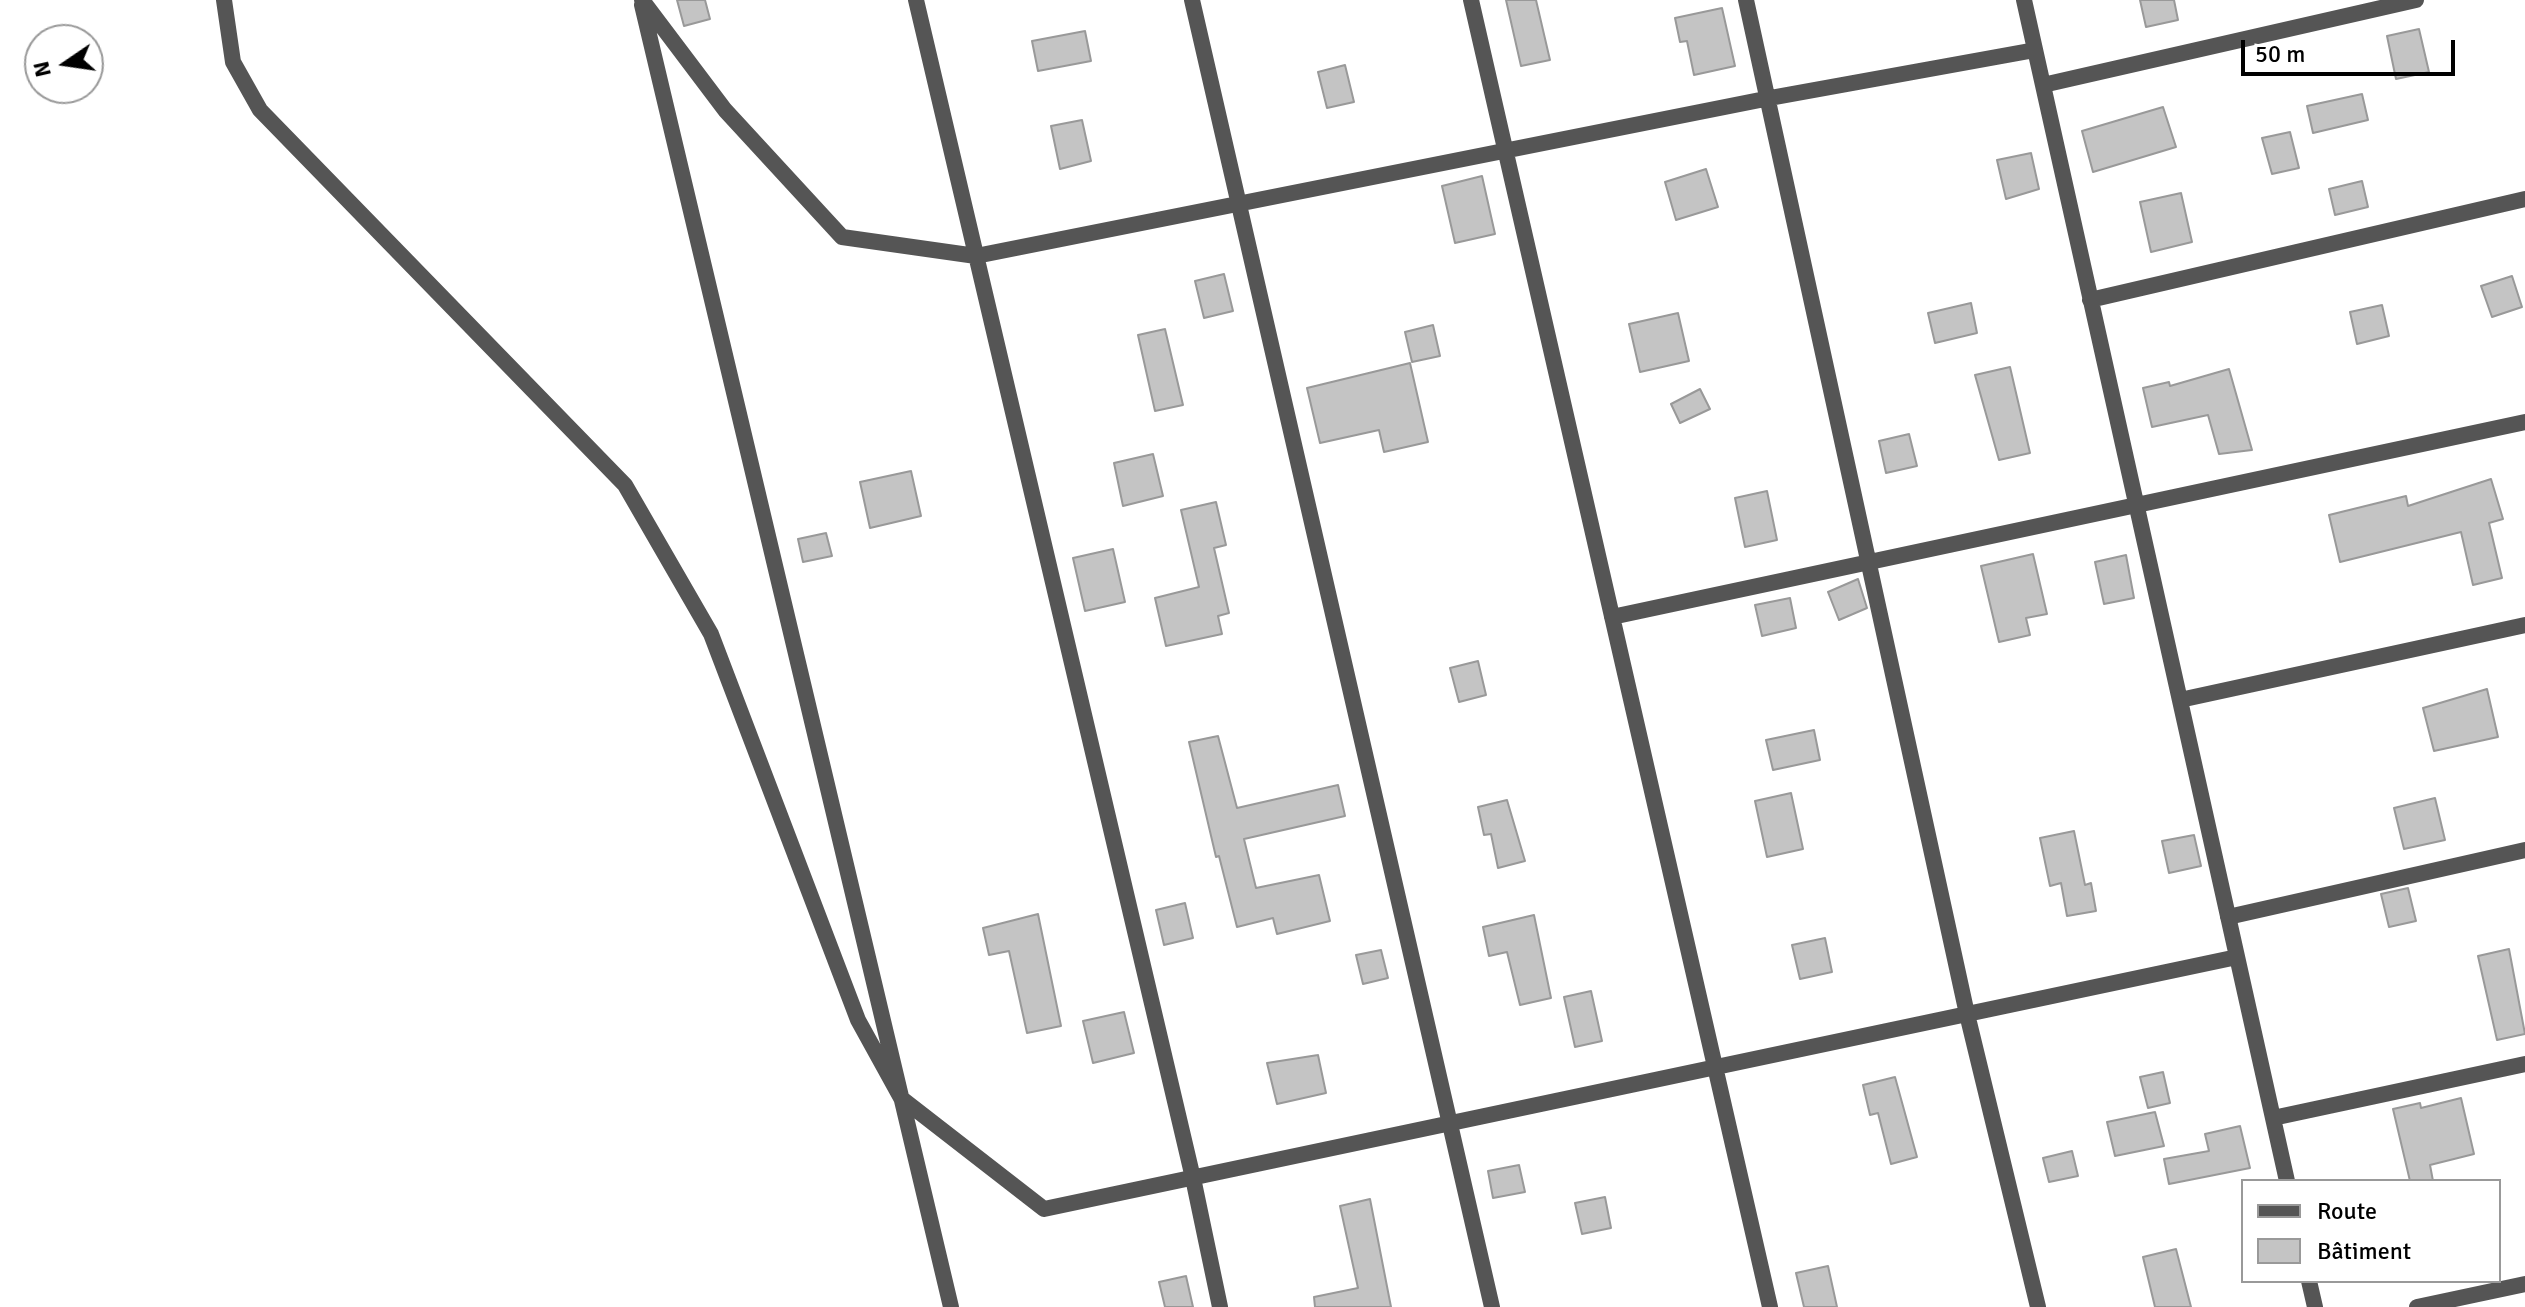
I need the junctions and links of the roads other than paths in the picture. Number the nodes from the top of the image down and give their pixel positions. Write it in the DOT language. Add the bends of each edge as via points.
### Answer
graph roads {
  1 [pos="224,0"];
  2 [pos="641,0"];
  3 [pos="916,0"];
  4 [pos="1192,0"];
  5 [pos="1471,0"];
  6 [pos="1746,0"];
  7 [pos="2024,0"];
  8 [pos="2416,0"];
  9 [pos="2035,50"];
  10 [pos="2043,85"];
  11 [pos="1770,98"];
  12 [pos="1506,150"];
  13 [pos="2525,199"];
  14 [pos="1239,203"];
  15 [pos="976,256"];
  16 [pos="2090,300"];
  17 [pos="2525,422"];
  18 [pos="2136,505"];
  19 [pos="1870,562"];
  20 [pos="1612,617"];
  21 [pos="2525,625"];
  22 [pos="2180,700"];
  23 [pos="2525,850"];
  24 [pos="2228,917"];
  25 [pos="2237,957"];
  26 [pos="1967,1014"];
  27 [pos="2525,1064"];
  28 [pos="1715,1068"];
  29 [pos="901,1098"];
  30 [pos="2273,1118"];
  31 [pos="1450,1124"];
  32 [pos="1193,1178"];
  33 [pos="2287,1179"];
  34 [pos="2309,1283"];
  35 [pos="2525,1284"];
  36 [pos="951,1307"];
  37 [pos="1220,1307"];
  38 [pos="1492,1307"];
  39 [pos="1770,1307"];
  40 [pos="2038,1307"];
  41 [pos="2315,1307"];
  42 [pos="2417,1307"];
  1 -- 29 [label="street" via="233,62 260,110 625,485 711,634 858,1020"];
  2 -- 15 [label="street" via="725,110 842,237"];
  2 -- 29 [label="street"];
  3 -- 15 [label="street"];
  4 -- 14 [label="street"];
  5 -- 12 [label="street"];
  6 -- 11 [label="street"];
  7 -- 9 [label="street"];
  8 -- 10 [label="street"];
  9 -- 10 [label="street"];
  9 -- 11 [label="street"];
  10 -- 16 [label="street"];
  11 -- 12 [label="street"];
  11 -- 19 [label="street"];
  12 -- 14 [label="street"];
  12 -- 20 [label="street"];
  13 -- 16 [label="street"];
  14 -- 15 [label="street"];
  14 -- 31 [label="street"];
  15 -- 32 [label="street"];
  16 -- 18 [label="street"];
  17 -- 18 [label="street"];
  18 -- 19 [label="street"];
  18 -- 22 [label="street"];
  19 -- 20 [label="street"];
  19 -- 26 [label="street"];
  20 -- 28 [label="street"];
  21 -- 22 [label="street"];
  22 -- 24 [label="street"];
  23 -- 24 [label="street"];
  24 -- 25 [label="street"];
  25 -- 26 [label="street"];
  25 -- 30 [label="street"];
  26 -- 28 [label="street"];
  26 -- 40 [label="street"];
  27 -- 30 [label="street"];
  28 -- 31 [label="street"];
  28 -- 39 [label="street"];
  29 -- 32 [label="street" via="1044,1209"];
  29 -- 36 [label="street"];
  30 -- 33 [label="street"];
  31 -- 32 [label="street"];
  31 -- 38 [label="street"];
  32 -- 37 [label="street"];
  34 -- 41 [label="street"];
  35 -- 42 [label="street"];
}
